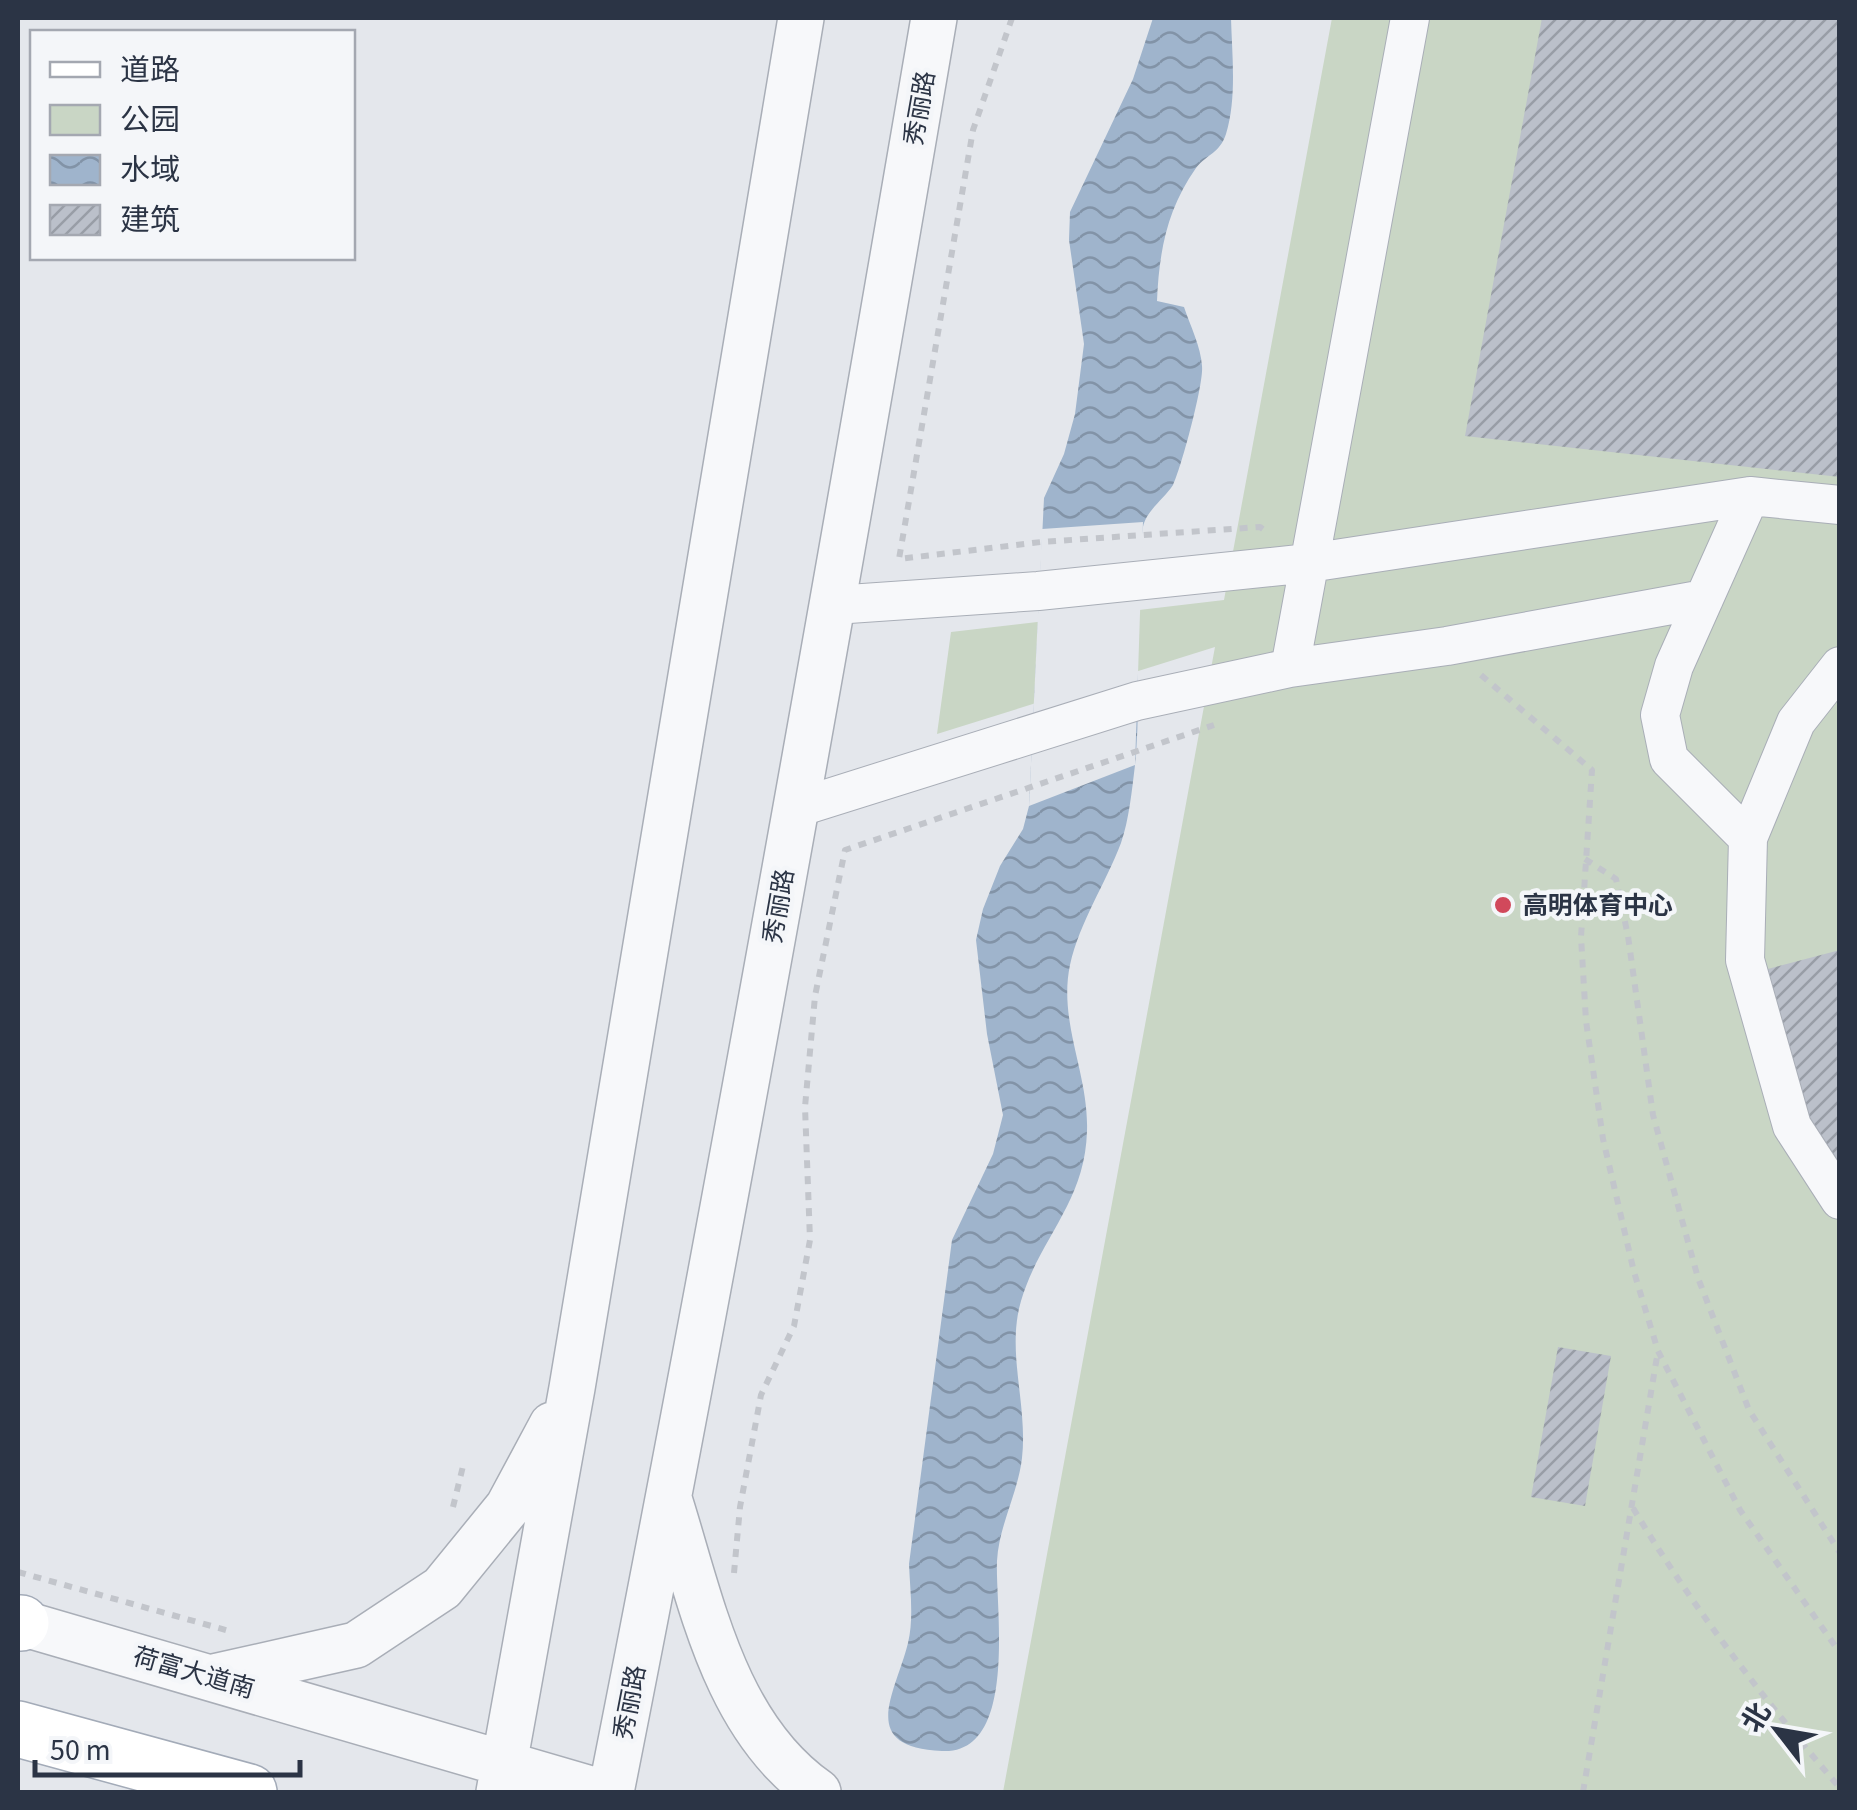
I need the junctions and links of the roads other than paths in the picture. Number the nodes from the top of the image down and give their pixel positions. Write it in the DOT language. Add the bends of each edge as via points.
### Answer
graph roads {
  1 [pos="801,18"];
  2 [pos="934,18"];
  3 [pos="1410,18"];
  4 [pos="1750,496"];
  5 [pos="1840,505"];
  6 [pos="1309,563"];
  7 [pos="1704,599"];
  8 [pos="834,605"];
  9 [pos="1840,666"];
  10 [pos="1290,668"];
  11 [pos="796,808"];
  12 [pos="1748,838"];
  13 [pos="1840,1200"];
  14 [pos="572,1388"];
  15 [pos="669,1498"];
  16 [pos="18,1610"];
  17 [pos="212,1677"];
  18 [pos="18,1729"];
  19 [pos="502,1778"];
  20 [pos="248,1792"];
  21 [pos="601,1792"];
  22 [pos="611,1792"];
  23 [pos="818,1792"];
  1 -- 14 [label="street"];
  2 -- 8 [label="street, 秀丽路"];
  3 -- 6 [label="street"];
  4 -- 5 [label="street"];
  4 -- 6 [label="street"];
  4 -- 7 [label="street"];
  6 -- 8 [label="street"];
  6 -- 10 [label="street"];
  7 -- 10 [label="street"];
  7 -- 12 [label="street" via="1660,714 1669,759"];
  8 -- 11 [label="street, 秀丽路"];
  9 -- 12 [label="street" via="1796,722"];
  10 -- 11 [label="street" via="1137,702"];
  11 -- 15 [label="street, 秀丽路"];
  12 -- 13 [label="street" via="1744,960 1792,1126"];
  14 -- 17 [label="street" via="508,1506 442,1588 356,1644"];
  14 -- 19 [label="street"];
  15 -- 22 [label="street, 秀丽路"];
  15 -- 23 [label="street" via="716,1652 755,1728"];
  16 -- 17 [label="street, 荷富大道南"];
  17 -- 19 [label="street, 荷富大道南"];
  18 -- 20 [label="main road"];
  19 -- 21 [label="street, 荷富大道南"];
}
